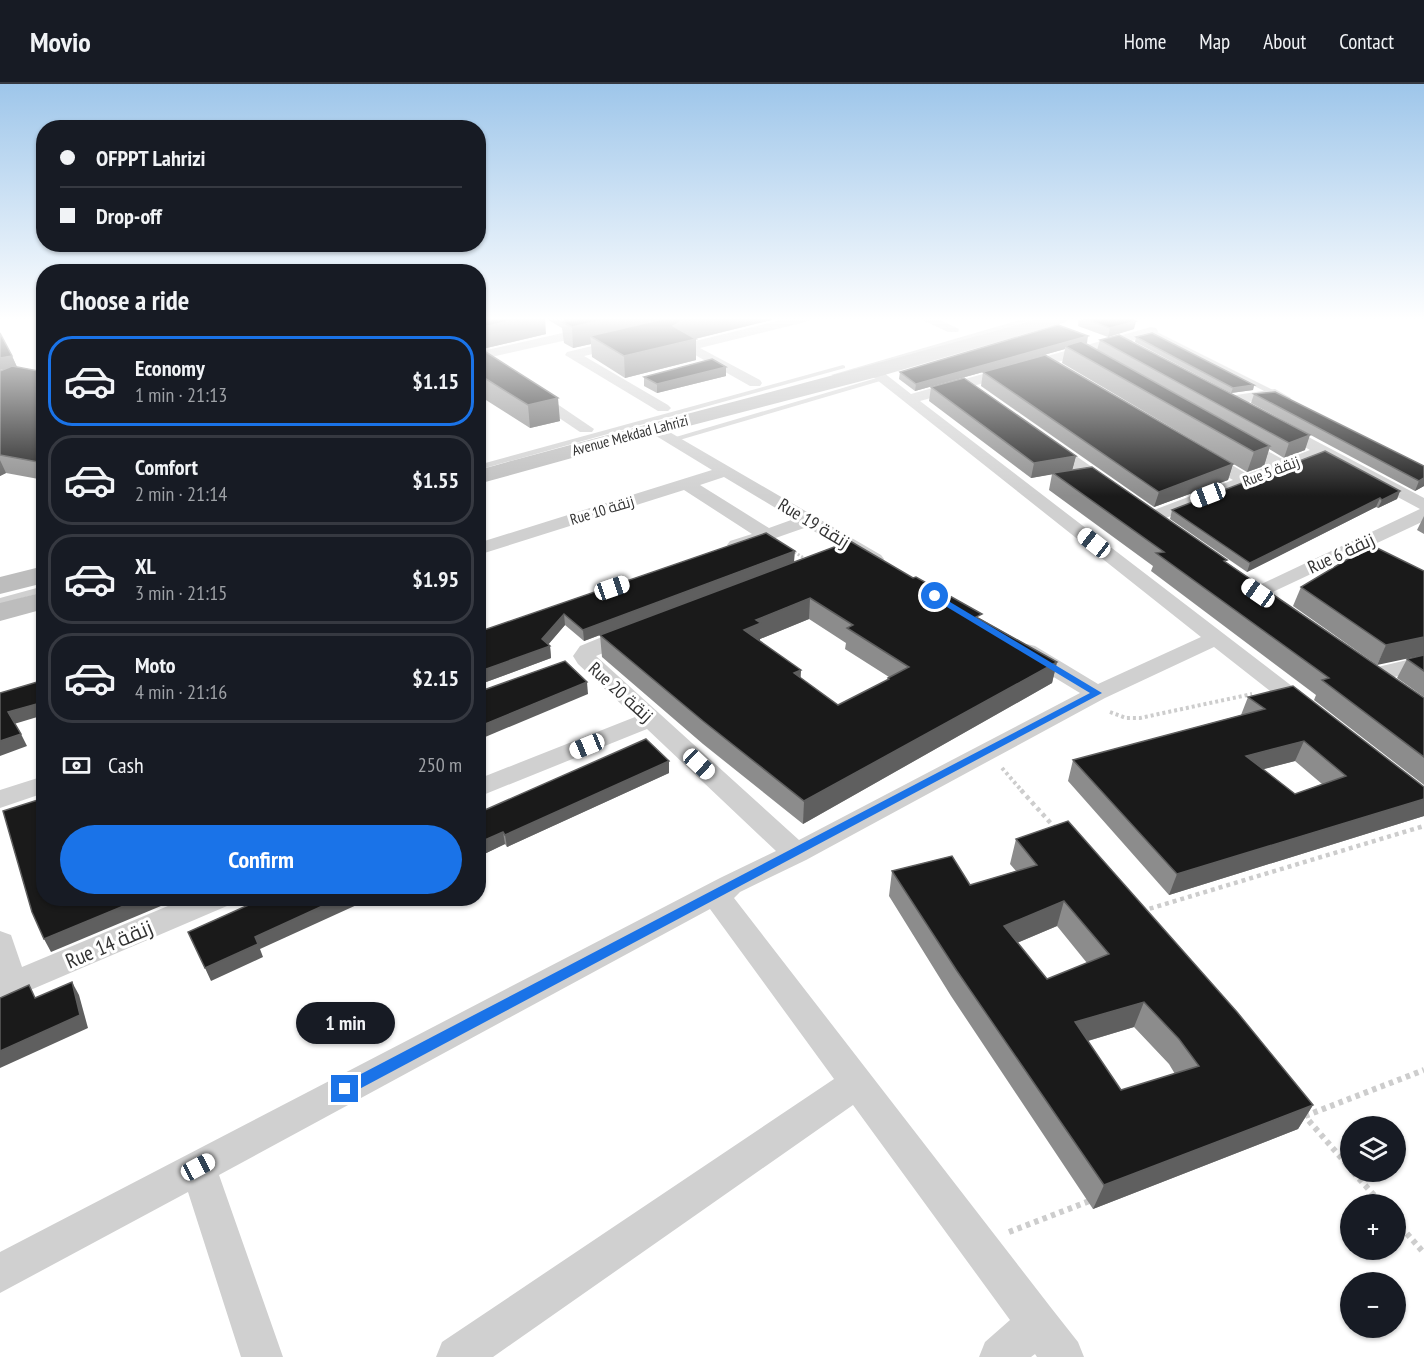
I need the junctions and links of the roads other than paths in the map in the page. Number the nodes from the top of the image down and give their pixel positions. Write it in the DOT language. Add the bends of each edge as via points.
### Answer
graph roads {
  1 [pos="609,377"];
  2 [pos="744,377"];
  3 [pos="776,377"];
  4 [pos="806,377"];
  5 [pos="841,377"];
  6 [pos="872,377"];
  7 [pos="880,377"];
  8 [pos="988,377"];
  9 [pos="1244,377"];
  10 [pos="645,379"];
  11 [pos="755,383"];
  12 [pos="518,384"];
  13 [pos="965,384"];
  14 [pos="622,385"];
  15 [pos="1275,393"];
  16 [pos="983,397"];
  17 [pos="909,399"];
  18 [pos="1295,403"];
  19 [pos="1250,411"];
  20 [pos="1271,423"];
  21 [pos="663,425"];
  22 [pos="586,429"];
  23 [pos="1029,429"];
  24 [pos="1230,436"];
  25 [pos="1195,450"];
  26 [pos="1323,451"];
  27 [pos="486,456"];
  28 [pos="1383,462"];
  29 [pos="486,466"];
  30 [pos="1282,466"];
  31 [pos="1354,467"];
  32 [pos="726,471"];
  33 [pos="486,474"];
  34 [pos="486,474"];
  35 [pos="1092,475"];
  36 [pos="1069,479"];
  37 [pos="1245,480"];
  38 [pos="685,483"];
  39 [pos="1045,483"];
  40 [pos="1022,487"];
  41 [pos="1424,505"];
  42 [pos="1424,514"];
  43 [pos="1152,517"];
  44 [pos="809,520"];
  45 [pos="1170,530"];
  46 [pos="767,535"];
  47 [pos="486,546"];
  48 [pos="856,548"];
  49 [pos="723,550"];
  50 [pos="835,556"];
  51 [pos="886,566"];
  52 [pos="36,576"];
  53 [pos="1241,580"];
  54 [pos="0,585"];
  55 [pos="36,591"];
  56 [pos="1258,593"];
  57 [pos="36,597"];
  58 [pos="0,601"];
  59 [pos="36,602"];
  60 [pos="1277,606"];
  61 [pos="0,607"];
  62 [pos="0,612"];
  63 [pos="648,627"];
  64 [pos="1216,638"];
  65 [pos="1014,643"];
  66 [pos="1354,661"];
  67 [pos="1424,663"];
  68 [pos="1094,695"];
  69 [pos="651,719"];
  70 [pos="1324,722"];
  71 [pos="486,786"];
  72 [pos="36,787"];
  73 [pos="0,799"];
  74 [pos="795,853"];
  75 [pos="722,890"];
  76 [pos="198,906"];
  77 [pos="0,943"];
  78 [pos="6,988"];
  79 [pos="857,1083"];
  80 [pos="198,1167"];
  81 [pos="0,1273"];
  82 [pos="1038,1323"];
  83 [pos="262,1357"];
  84 [pos="458,1357"];
  85 [pos="1000,1357"];
  86 [pos="1063,1357"];
  1 -- 14 [label="street, Rue 19 زنقة"];
  2 -- 11 [label="street"];
  3 -- 11 [label="main road, Avenue Mekdad Lahrizi"];
  4 -- 29 [label="lane"];
  5 -- 33 [label="lane"];
  6 -- 21 [label="main road, Avenue Mekdad Lahrizi"];
  7 -- 17 [label="street"];
  8 -- 13 [label="street"];
  9 -- 15 [label="lane"];
  10 -- 14 [label="street"];
  11 -- 21 [label="main road, Avenue Mekdad Lahrizi"];
  12 -- 22 [label="street"];
  13 -- 16 [label="street"];
  13 -- 17 [label="street"];
  14 -- 21 [label="street, Rue 19 زنقة"];
  15 -- 18 [label="street"];
  15 -- 19 [label="street" via="1225,397"];
  17 -- 40 [label="street"];
  20 -- 26 [label="street"];
  21 -- 22 [label="main road, Avenue Mekdad Lahrizi"];
  21 -- 32 [label="street, Rue 19 زنقة"];
  21 -- 34 [label="main road, Avenue Mekdad Lahrizi"];
  22 -- 27 [label="main road, Avenue Mekdad Lahrizi"];
  23 -- 35 [label="street"];
  24 -- 30 [label="street"];
  25 -- 37 [label="street"];
  26 -- 30 [label="street, Rue 5 زنقة"];
  26 -- 31 [label="street"];
  28 -- 31 [label="street"];
  30 -- 37 [label="street, Rue 5 زنقة"];
  31 -- 41 [label="street"];
  32 -- 38 [label="street, Rue 10 زنقة"];
  32 -- 44 [label="street, Rue 19 زنقة"];
  35 -- 36 [label="street"];
  35 -- 43 [label="street"];
  37 -- 43 [label="street, Rue 5 زنقة"];
  38 -- 46 [label="street"];
  38 -- 47 [label="street, Rue 10 زنقة"];
  39 -- 40 [label="street"];
  40 -- 64 [label="street"];
  42 -- 56 [label="street, Rue 6 زنقة"];
  43 -- 45 [label="street"];
  44 -- 46 [label="street"];
  44 -- 48 [label="street, Rue 19 زنقة"];
  46 -- 49 [label="street"];
  48 -- 50 [label="street"];
  48 -- 51 [label="street, Rue 19 زنقة"];
  52 -- 54 [label="main road"];
  53 -- 56 [label="street"];
  55 -- 58 [label="lane"];
  56 -- 60 [label="street"];
  57 -- 61 [label="lane"];
  59 -- 62 [label="main road"];
  63 -- 69 [label="street, Rue 20 زنقة" via="593,648 574,660"];
  64 -- 68 [label="street"];
  64 -- 70 [label="street"];
  65 -- 68 [label="street"];
  66 -- 67 [label="street" via="1381,681"];
  68 -- 74 [label="street"];
  69 -- 71 [label="street"];
  69 -- 74 [label="street, Rue 20 زنقة"];
  72 -- 73 [label="street"];
  74 -- 75 [label="street"];
  75 -- 79 [label="street" via="719,900"];
  75 -- 80 [label="street"];
  76 -- 78 [label="street, Rue 14 زنقة"];
  77 -- 78 [label="street"];
  79 -- 82 [label="street"];
  79 -- 84 [label="street"];
  80 -- 81 [label="street"];
  80 -- 83 [label="street"];
  82 -- 85 [label="street"];
  82 -- 86 [label="street"];
}
